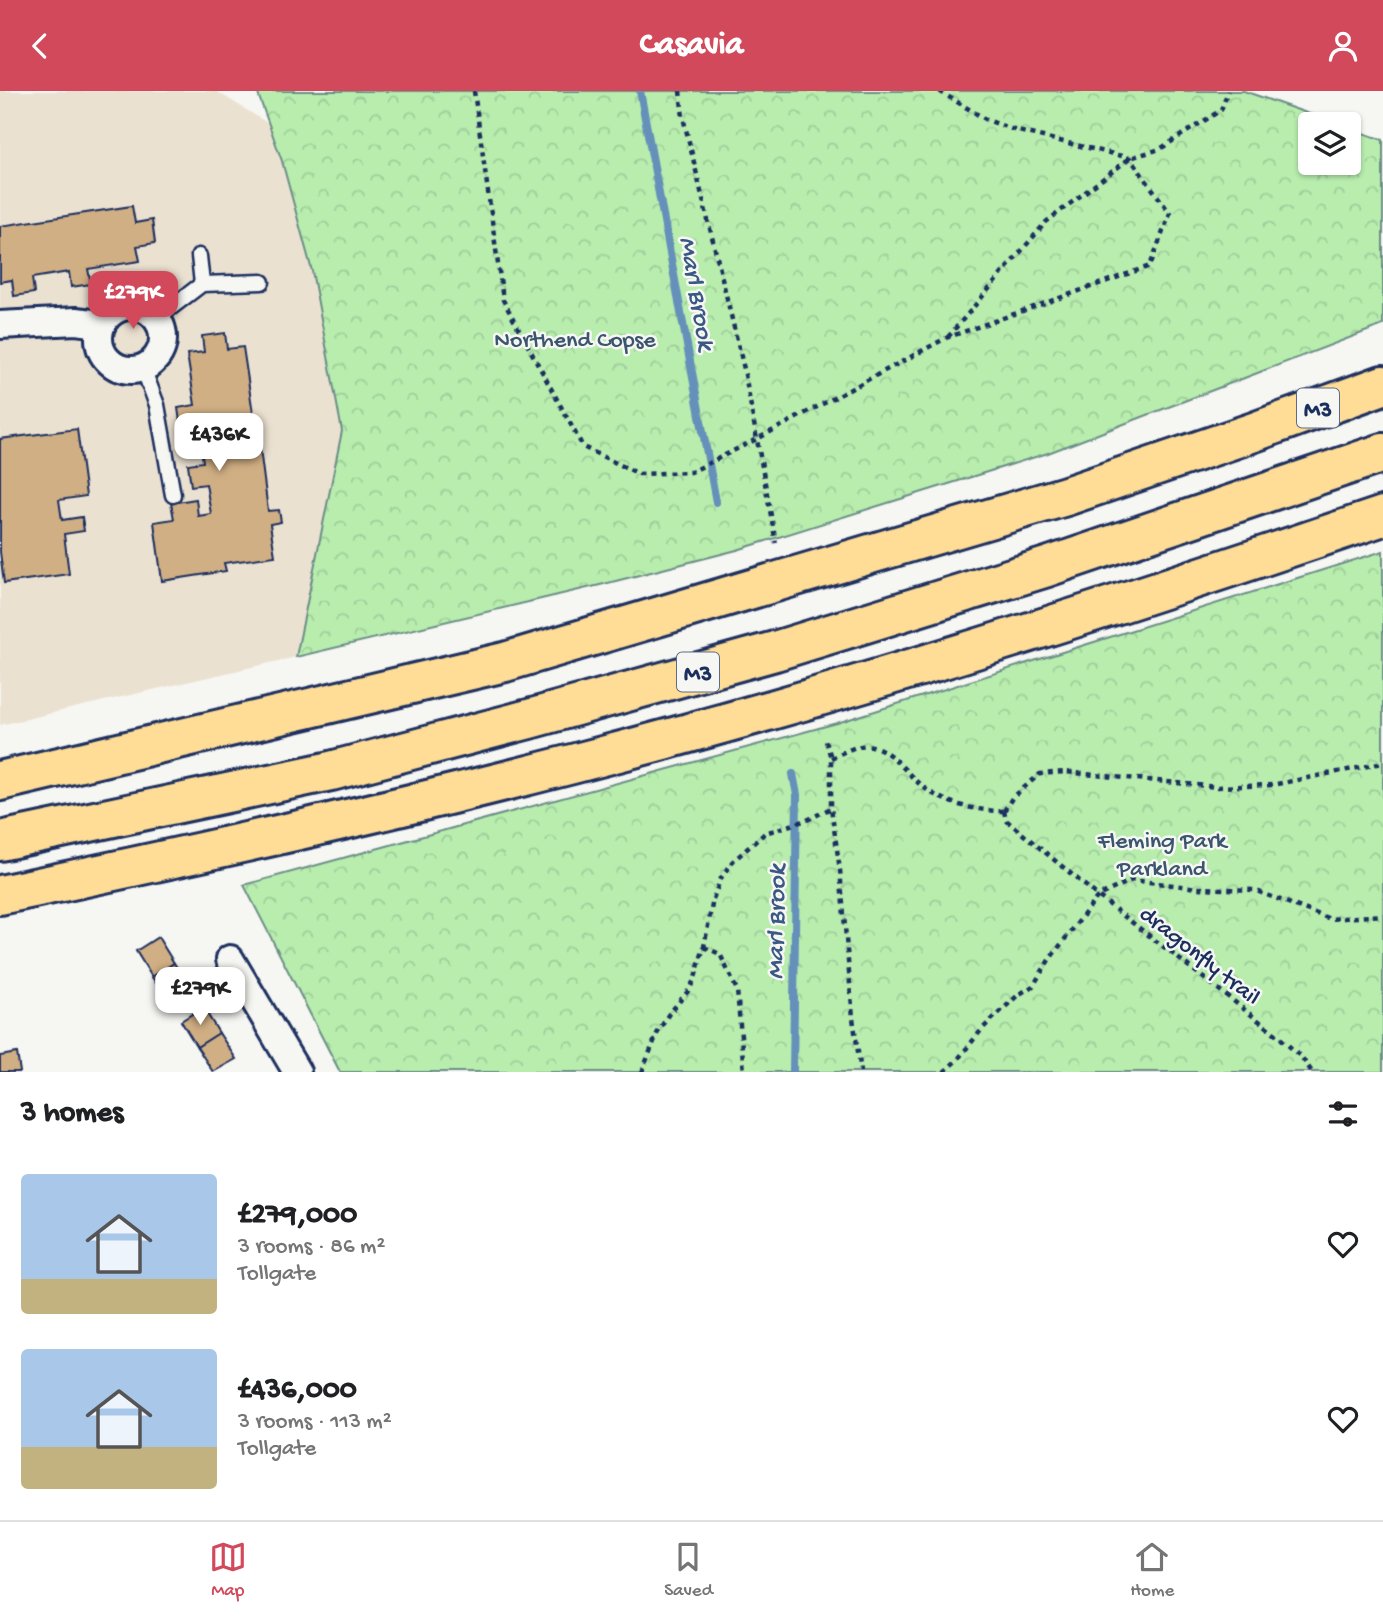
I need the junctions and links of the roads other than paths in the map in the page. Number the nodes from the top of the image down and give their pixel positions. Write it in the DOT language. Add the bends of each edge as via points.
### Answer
graph roads {
  1 [pos="199,256"];
  2 [pos="262,282"];
  3 [pos="202,284"];
  4 [pos="156,319"];
  5 [pos="102,324"];
  6 [pos="0,325"];
  7 [pos="143,368"];
  8 [pos="1383,385"];
  9 [pos="1383,453"];
  10 [pos="173,495"];
  11 [pos="1383,516"];
  12 [pos="0,781"];
  13 [pos="0,841"];
  14 [pos="0,895"];
  15 [pos="230,959"];
  16 [pos="297,1072"];
  1 -- 3 [label="lane"];
  2 -- 3 [label="lane"];
  3 -- 4 [label="lane"];
  4 -- 5 [label="street" via="139,307 128,306 108,315"];
  4 -- 7 [label="street" via="163,338 161,348"];
  5 -- 6 [label="street"];
  5 -- 7 [label="street" via="99,346 111,364 132,371"];
  7 -- 10 [label="lane" via="157,405"];
  8 -- 12 [label="highway, M3" via="1066,496 505,663"];
  9 -- 13 [label="highway, M3" via="1047,567 775,651 331,771"];
  11 -- 14 [label="highway, M3" via="1157,593 777,708 589,759"];
  15 -- 16 [label="street"];
}
